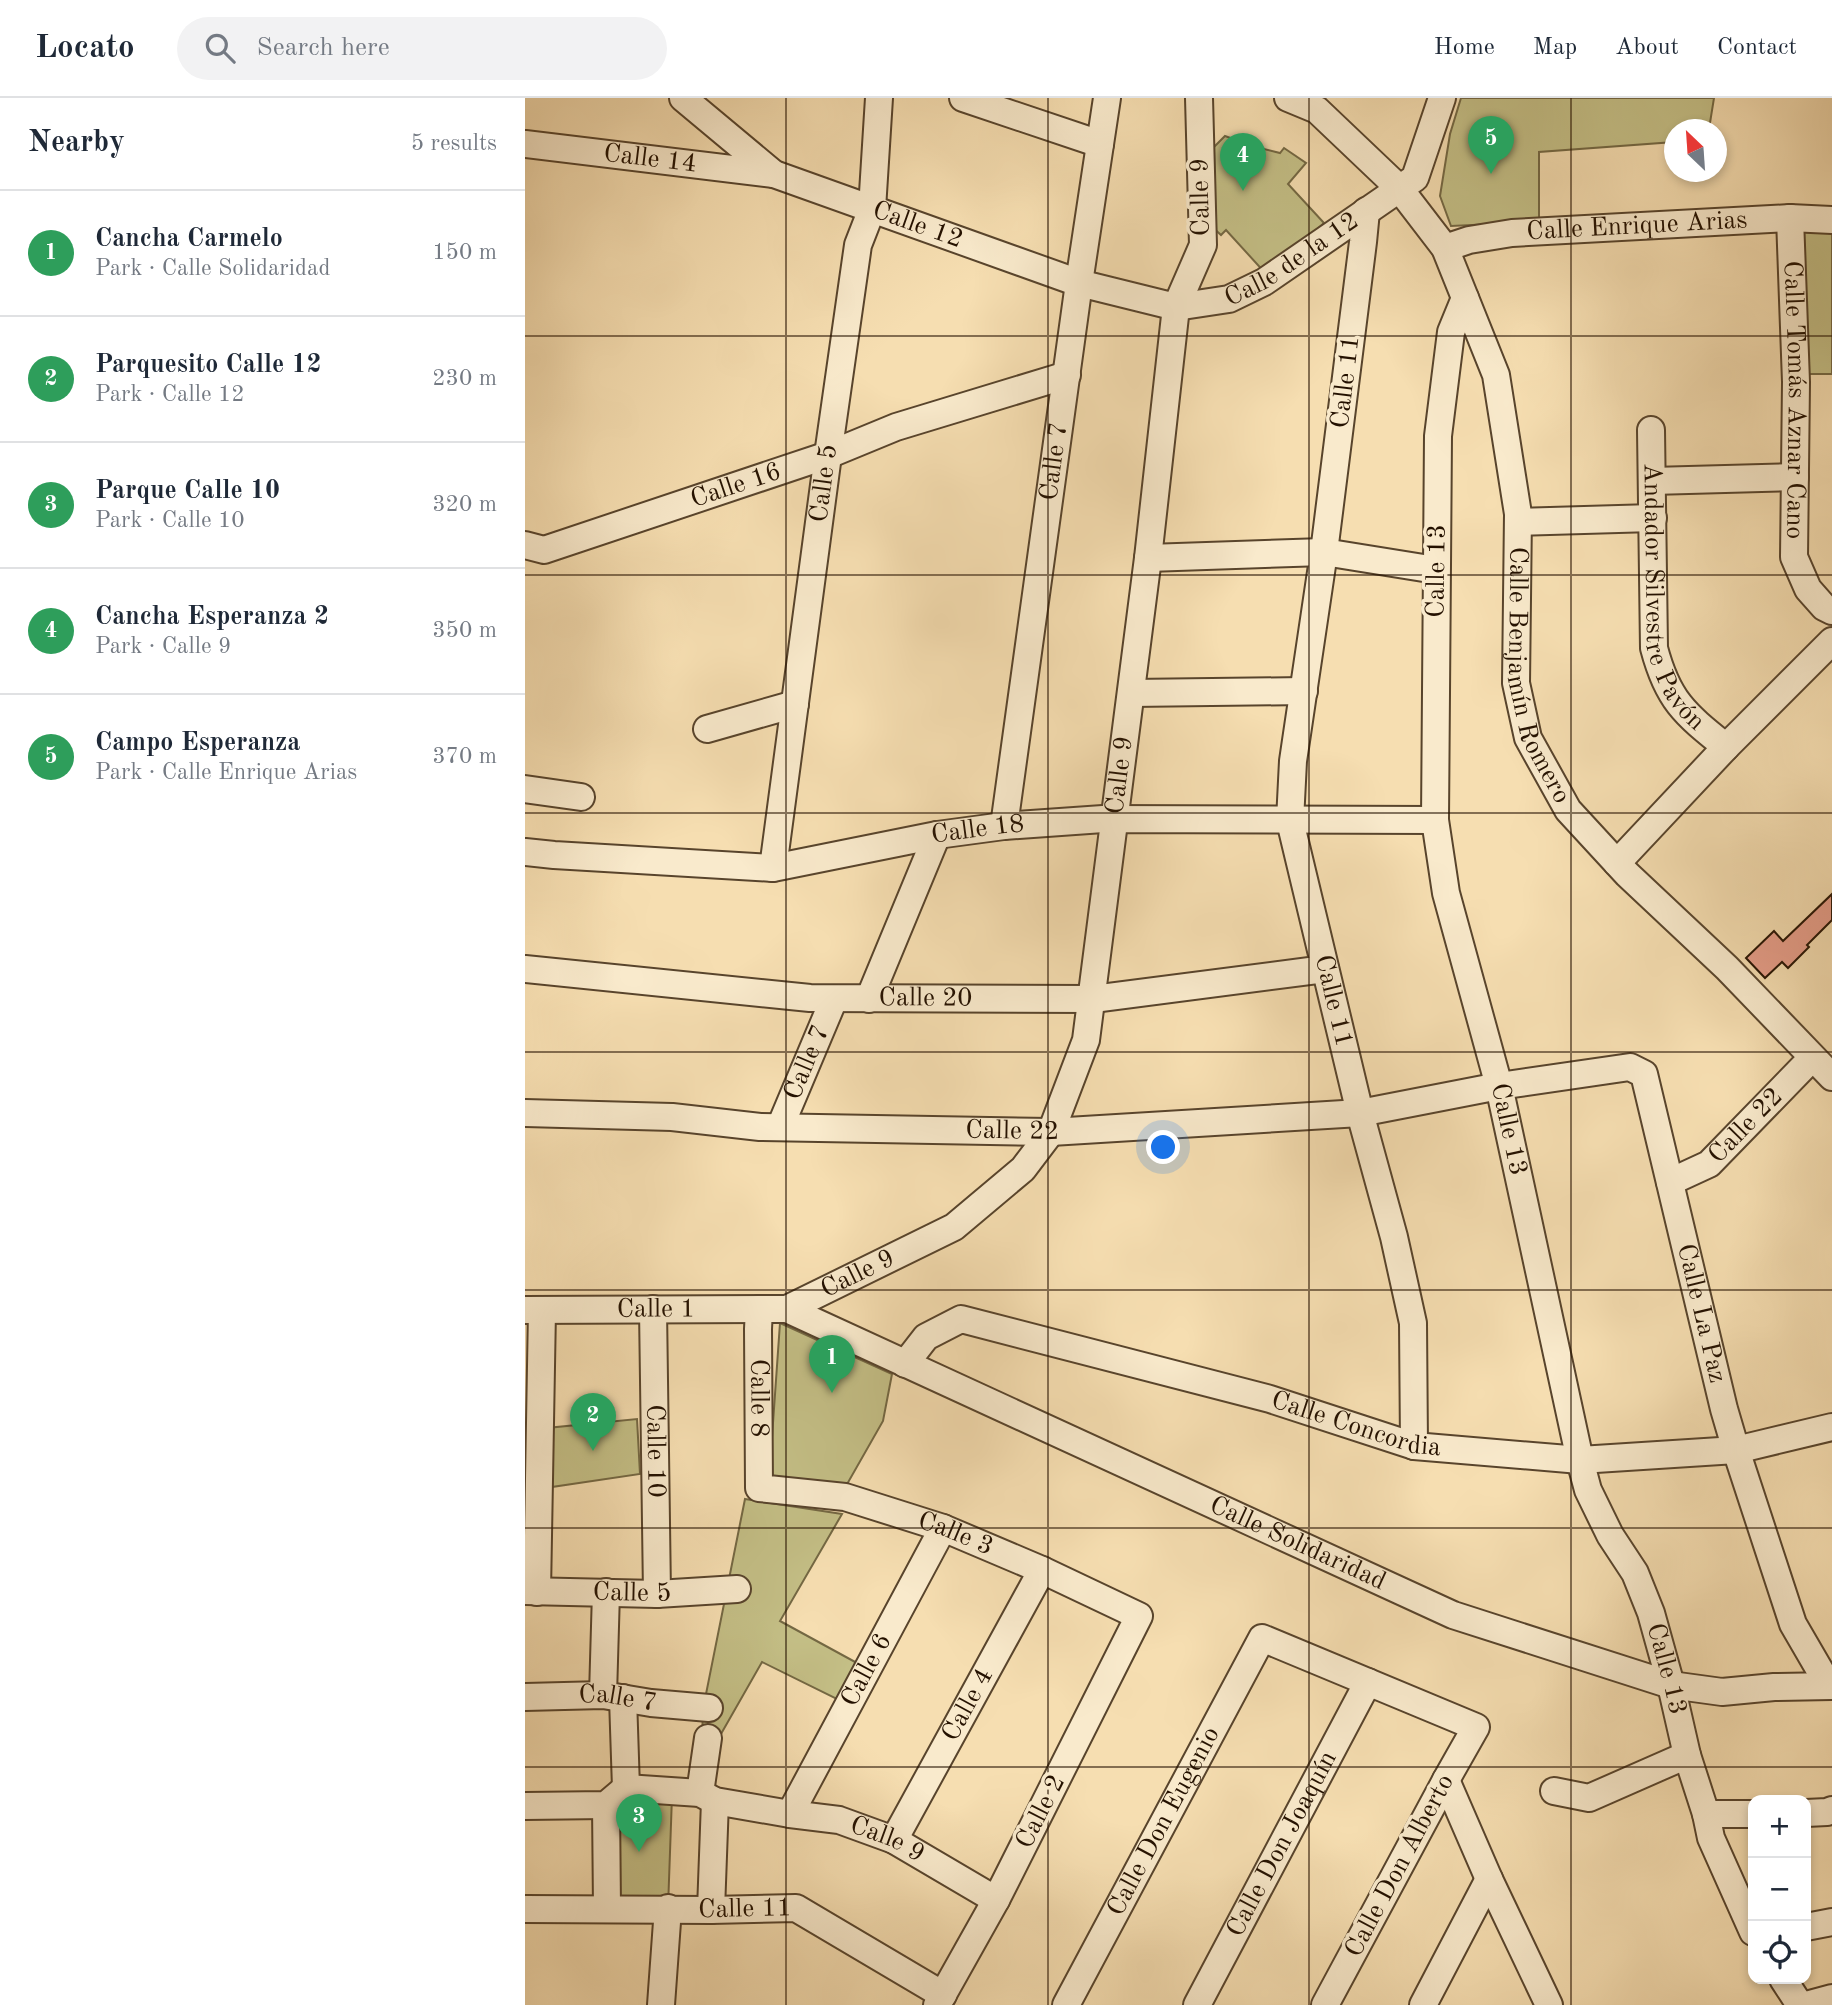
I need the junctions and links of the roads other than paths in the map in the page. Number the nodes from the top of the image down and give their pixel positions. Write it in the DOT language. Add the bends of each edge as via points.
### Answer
graph roads {
  1 [pos="683,98"];
  2 [pos="879,98"];
  3 [pos="963,98"];
  4 [pos="1107,98"];
  5 [pos="1199,98"];
  6 [pos="1288,98"];
  7 [pos="1442,98"];
  8 [pos="525,144"];
  9 [pos="1100,144"];
  10 [pos="774,174"];
  11 [pos="1399,188"];
  12 [pos="872,209"];
  13 [pos="1366,211"];
  14 [pos="1790,218"];
  15 [pos="1832,220"];
  16 [pos="1445,248"];
  17 [pos="1079,283"];
  18 [pos="1465,298"];
  19 [pos="1176,307"];
  20 [pos="1067,375"];
  21 [pos="1651,430"];
  22 [pos="828,455"];
  23 [pos="1795,477"];
  24 [pos="1652,481"];
  25 [pos="1653,518"];
  26 [pos="1518,522"];
  27 [pos="525,545"];
  28 [pos="1324,552"];
  29 [pos="1148,558"];
  30 [pos="1436,570"];
  31 [pos="1832,611"];
  32 [pos="1832,641"];
  33 [pos="1304,691"];
  34 [pos="1131,693"];
  35 [pos="795,704"];
  36 [pos="707,729"];
  37 [pos="1726,747"];
  38 [pos="525,789"];
  39 [pos="581,797"];
  40 [pos="1114,819"];
  41 [pos="1435,820"];
  42 [pos="1290,821"];
  43 [pos="1004,826"];
  44 [pos="937,835"];
  45 [pos="525,852"];
  46 [pos="1617,863"];
  47 [pos="773,869"];
  48 [pos="525,969"];
  49 [pos="1325,969"];
  50 [pos="834,999"];
  51 [pos="869,999"];
  52 [pos="1093,999"];
  53 [pos="1812,1058"];
  54 [pos="1832,1077"];
  55 [pos="1499,1086"];
  56 [pos="525,1112"];
  57 [pos="1360,1113"];
  58 [pos="780,1127"];
  59 [pos="1051,1132"];
  60 [pos="1670,1182"];
  61 [pos="759,1309"];
  62 [pos="787,1309"];
  63 [pos="534,1310"];
  64 [pos="653,1310"];
  65 [pos="905,1364"];
  66 [pos="1832,1427"];
  67 [pos="1414,1446"];
  68 [pos="1736,1450"];
  69 [pos="1580,1460"];
  70 [pos="759,1488"];
  71 [pos="943,1528"];
  72 [pos="1042,1570"];
  73 [pos="737,1589"];
  74 [pos="531,1592"];
  75 [pos="606,1592"];
  76 [pos="657,1594"];
  77 [pos="1139,1616"];
  78 [pos="1368,1682"];
  79 [pos="1671,1685"];
  80 [pos="1831,1686"];
  81 [pos="613,1696"];
  82 [pos="525,1697"];
  83 [pos="709,1708"];
  84 [pos="708,1738"];
  85 [pos="1687,1755"];
  86 [pos="1446,1780"];
  87 [pos="626,1788"];
  88 [pos="1554,1791"];
  89 [pos="708,1797"];
  90 [pos="606,1805"];
  91 [pos="525,1806"];
  92 [pos="1832,1811"];
  93 [pos="1811,1813"];
  94 [pos="790,1814"];
  95 [pos="1706,1814"];
  96 [pos="1748,1814"];
  97 [pos="894,1840"];
  98 [pos="1489,1879"];
  99 [pos="996,1899"];
  100 [pos="607,1908"];
  101 [pos="668,1908"];
  102 [pos="525,1909"];
  103 [pos="711,1910"];
  104 [pos="1748,1921"];
  105 [pos="1832,1922"];
  106 [pos="1811,1926"];
  107 [pos="1786,1984"];
  108 [pos="1832,1998"];
  109 [pos="940,2000"];
  110 [pos="1548,2004"];
  111 [pos="661,2005"];
  112 [pos="1066,2005"];
  113 [pos="1197,2005"];
  114 [pos="1325,2005"];
  115 [pos="1423,2005"];
  116 [pos="1800,2005"];
  117 [pos="1806,2005"];
  1 -- 10 [label="street, Calle 12"];
  2 -- 12 [label="street, Calle 5"];
  3 -- 9 [label="street"];
  4 -- 9 [label="street, Calle 7"];
  5 -- 19 [label="street, Calle 9" via="1203,245"];
  6 -- 11 [label="street" via="1317,110"];
  7 -- 11 [label="street" via="1415,178"];
  8 -- 10 [label="street, Calle 14"];
  9 -- 17 [label="street, Calle 7"];
  10 -- 12 [label="street, Calle 12"];
  11 -- 13 [label="street, Calle de la 12"];
  11 -- 16 [label="street, Calle Benjamín Romero"];
  12 -- 17 [label="street, Calle 12"];
  12 -- 22 [label="street, Calle 5" via="858,245"];
  13 -- 19 [label="street, Calle de la 12" via="1265,282 1229,299"];
  13 -- 28 [label="street, Calle 11"];
  14 -- 15 [label="street, Calle Enrique Arias"];
  14 -- 16 [label="street, Calle Enrique Arias" via="1512,233"];
  14 -- 23 [label="street, Calle Tomás Aznar Cano"];
  16 -- 18 [label="street, Calle Benjamín Romero"];
  17 -- 19 [label="street, Calle 12"];
  17 -- 20 [label="street, Calle 7"];
  18 -- 26 [label="street, Calle Benjamín Romero" via="1496,374"];
  18 -- 30 [label="street, Calle 13" via="1451,332 1438,436"];
  19 -- 29 [label="street, Calle 9"];
  20 -- 22 [label="street, Calle 16" via="896,427"];
  20 -- 43 [label="street, Calle 7"];
  21 -- 24 [label="street, Andador Silvestre Pavón"];
  22 -- 27 [label="street, Calle 16" via="544,550"];
  22 -- 35 [label="street, Calle 5"];
  23 -- 24 [label="street"];
  23 -- 31 [label="street, Calle Tomás Aznar Cano" via="1794,557 1808,589"];
  24 -- 25 [label="street, Andador Silvestre Pavón"];
  25 -- 26 [label="street"];
  25 -- 37 [label="street, Andador Silvestre Pavón" via="1654,649 1660,671 1689,717"];
  26 -- 46 [label="street, Calle Benjamín Romero" via="1516,683 1528,738 1568,810"];
  28 -- 29 [label="street"];
  28 -- 30 [label="street"];
  28 -- 33 [label="street, Calle 11"];
  29 -- 34 [label="street, Calle 9"];
  30 -- 41 [label="street, Calle 13"];
  32 -- 37 [label="street"];
  33 -- 34 [label="street"];
  33 -- 42 [label="street, Calle 11"];
  34 -- 40 [label="street, Calle 9"];
  35 -- 36 [label="street"];
  35 -- 47 [label="street, Calle 5"];
  37 -- 46 [label="street"];
  38 -- 39 [label="street"];
  40 -- 42 [label="street, Calle 18"];
  40 -- 43 [label="street, Calle 18"];
  40 -- 52 [label="street, Calle 9"];
  41 -- 42 [label="street, Calle 18"];
  41 -- 55 [label="street, Calle 13" via="1446,893"];
  42 -- 49 [label="street, Calle 11"];
  43 -- 44 [label="street, Calle 18"];
  44 -- 47 [label="street, Calle 18"];
  44 -- 51 [label="street"];
  45 -- 47 [label="street, Calle 18"];
  46 -- 53 [label="street, Calle Benjamín Romero" via="1727,968"];
  48 -- 50 [label="street, Calle 20"];
  49 -- 52 [label="street, Calle 20"];
  49 -- 57 [label="street, Calle 11"];
  50 -- 51 [label="street, Calle 20"];
  50 -- 58 [label="street, Calle 7"];
  51 -- 52 [label="street, Calle 20"];
  52 -- 59 [label="street, Calle 9" via="1086,1040"];
  53 -- 54 [label="street, Calle Benjamín Romero"];
  53 -- 60 [label="street, Calle 22" via="1709,1164"];
  55 -- 57 [label="street, Calle 22"];
  55 -- 60 [label="street, Calle La Paz" via="1630,1067 1644,1074"];
  55 -- 69 [label="street, Calle 13"];
  56 -- 58 [label="street, Calle 22" via="672,1117"];
  57 -- 59 [label="street, Calle 22"];
  57 -- 67 [label="street, Calle 11" via="1413,1323"];
  58 -- 59 [label="street, Calle 22"];
  59 -- 62 [label="street, Calle 9" via="1023,1169 954,1227"];
  60 -- 68 [label="street, Calle La Paz"];
  61 -- 62 [label="street, Calle 1"];
  61 -- 64 [label="street, Calle 1"];
  61 -- 70 [label="street, Calle 8"];
  62 -- 65 [label="street, Calle Solidaridad"];
  63 -- 64 [label="street, Calle 1"];
  63 -- 74 [label="street"];
  64 -- 76 [label="street, Calle 10"];
  65 -- 67 [label="street, Calle Concordia" via="926,1337 961,1319 1270,1398"];
  65 -- 79 [label="street, Calle Solidaridad" via="1453,1615"];
  66 -- 68 [label="street, Calle Concordia"];
  67 -- 69 [label="street, Calle Concordia"];
  68 -- 69 [label="street, Calle Concordia"];
  68 -- 80 [label="street, Calle La Paz" via="1793,1624"];
  69 -- 79 [label="street, Calle 13" via="1588,1490 1635,1573"];
  70 -- 71 [label="street, Calle 3" via="845,1497"];
  71 -- 72 [label="street, Calle 3"];
  71 -- 94 [label="street, Calle 6"];
  72 -- 77 [label="street, Calle 3"];
  72 -- 97 [label="street, Calle 4"];
  73 -- 76 [label="street, Calle 5"];
  74 -- 75 [label="street, Calle 5"];
  75 -- 76 [label="street, Calle 5"];
  75 -- 81 [label="street"];
  77 -- 99 [label="street, Calle 2"];
  78 -- 86 [label="street, Calle Don Alberto" via="1476,1727"];
  78 -- 112 [label="street, Calle Don Eugenio" via="1262,1637"];
  78 -- 113 [label="street, Calle Don Joaquín"];
  79 -- 80 [label="street, Calle Solidaridad" via="1722,1692"];
  79 -- 85 [label="street, Calle 13"];
  81 -- 82 [label="street, Calle 7"];
  81 -- 83 [label="street, Calle 7"];
  81 -- 87 [label="street"];
  84 -- 89 [label="street"];
  85 -- 88 [label="street" via="1589,1798"];
  85 -- 95 [label="street, Calle 13"];
  86 -- 98 [label="street"];
  86 -- 114 [label="street, Calle Don Alberto"];
  87 -- 89 [label="street, Calle 9"];
  87 -- 90 [label="street"];
  89 -- 94 [label="street, Calle 9"];
  89 -- 103 [label="street"];
  90 -- 91 [label="street"];
  90 -- 100 [label="street"];
  92 -- 93 [label="street"];
  94 -- 97 [label="street, Calle 9" via="839,1820"];
  95 -- 96 [label="street"];
  95 -- 104 [label="street, Calle 13" via="1711,1838"];
  97 -- 99 [label="street, Calle 9"];
  98 -- 110 [label="street"];
  98 -- 115 [label="street"];
  99 -- 109 [label="street, Calle 2"];
  100 -- 101 [label="street, Calle 11"];
  100 -- 102 [label="street, Calle 11"];
  101 -- 103 [label="street, Calle 11"];
  101 -- 111 [label="street"];
  103 -- 109 [label="street, Calle 11" via="796,1908"];
  105 -- 106 [label="street"];
  107 -- 116 [label="street"];
  108 -- 117 [label="street"];
}
